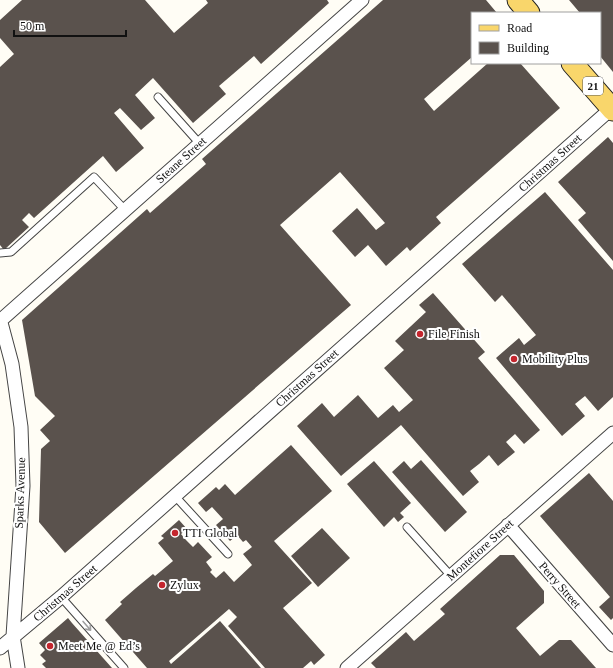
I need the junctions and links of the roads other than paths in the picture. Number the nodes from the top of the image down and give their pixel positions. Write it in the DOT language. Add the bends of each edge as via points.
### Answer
graph roads {
  1 [pos="518,0"];
  2 [pos="357,2"];
  3 [pos="528,12"];
  4 [pos="573,64"];
  5 [pos="158,97"];
  6 [pos="613,108"];
  7 [pos="200,144"];
  8 [pos="125,210"];
  9 [pos="0,253"];
  10 [pos="0,320"];
  11 [pos="613,433"];
  12 [pos="175,496"];
  13 [pos="508,525"];
  14 [pos="407,527"];
  15 [pos="228,554"];
  16 [pos="451,576"];
  17 [pos="62,597"];
  18 [pos="13,636"];
  19 [pos="613,645"];
  20 [pos="0,648"];
  21 [pos="18,668"];
  22 [pos="124,668"];
  23 [pos="347,668"];
  1 -- 3 [label="main road"];
  2 -- 7 [label="street, Steane Street"];
  4 -- 6 [label="main road, 21"];
  5 -- 7 [label="lane"];
  6 -- 12 [label="street, Christmas Street"];
  7 -- 8 [label="street, Steane Street"];
  8 -- 9 [label="lane" via="94,177 11,252"];
  8 -- 10 [label="street, Steane Street"];
  10 -- 18 [label="street, Sparks Avenue" via="12,364 21,426 23,486"];
  11 -- 13 [label="street, Montefiore Street"];
  12 -- 15 [label="lane"];
  12 -- 17 [label="street, Christmas Street"];
  13 -- 16 [label="street, Montefiore Street"];
  13 -- 19 [label="street, Perry Street"];
  14 -- 16 [label="lane"];
  16 -- 23 [label="street, Montefiore Street"];
  17 -- 18 [label="street, Christmas Street"];
  17 -- 22 [label="lane, one-way"];
  18 -- 20 [label="street, Christmas Street"];
  18 -- 21 [label="street, Sparks Avenue"];
}
